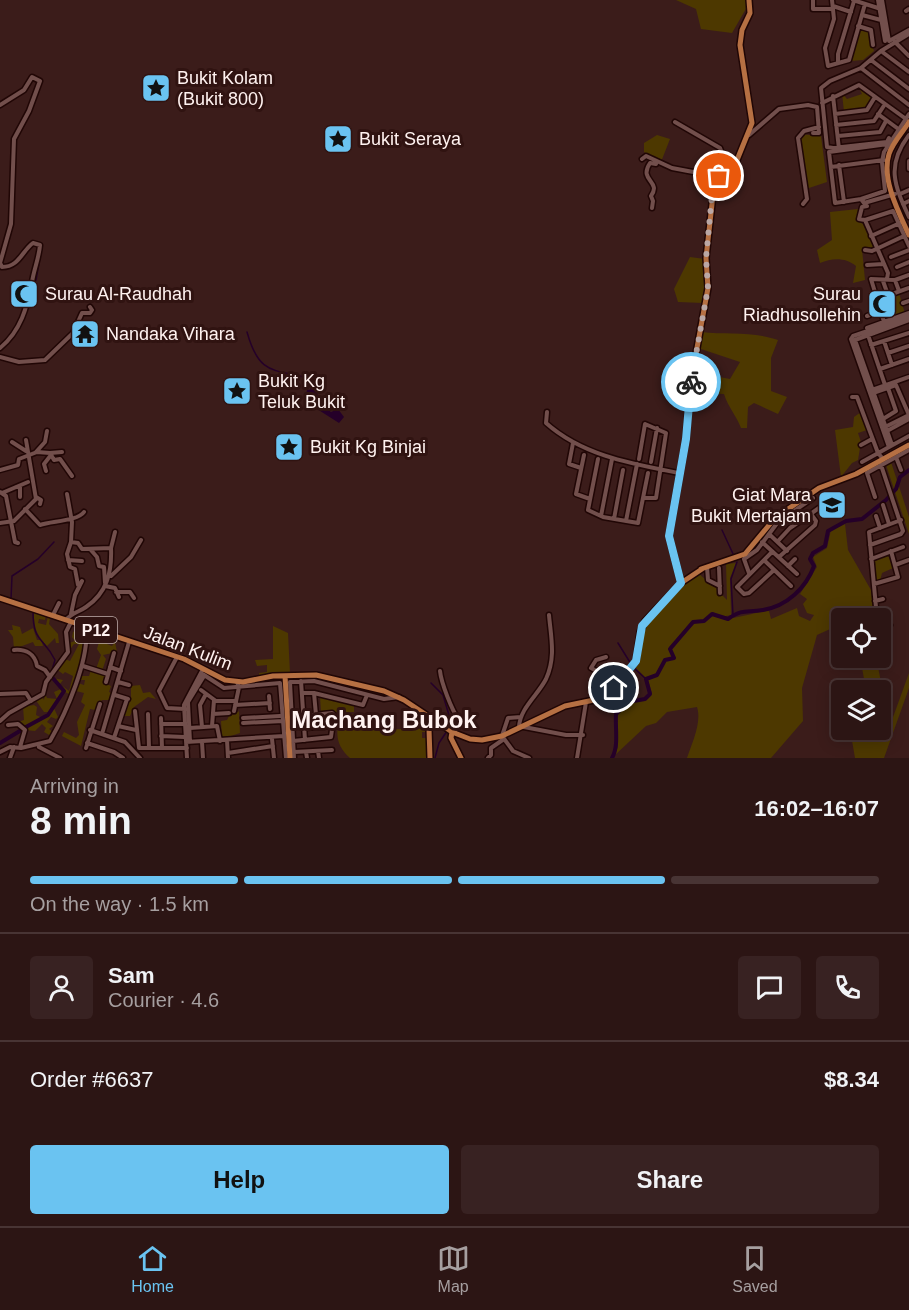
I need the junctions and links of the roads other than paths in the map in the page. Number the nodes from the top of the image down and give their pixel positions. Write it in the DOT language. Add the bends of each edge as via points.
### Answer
graph roads {
  1 [pos="749,0"];
  2 [pos="814,0"];
  3 [pos="832,0"];
  4 [pos="853,0"];
  5 [pos="880,0"];
  6 [pos="865,4"];
  7 [pos="833,7"];
  8 [pos="880,8"];
  9 [pos="851,12"];
  10 [pos="862,15"];
  11 [pos="882,20"];
  12 [pos="858,26"];
  13 [pos="909,34"];
  14 [pos="885,41"];
  15 [pos="895,42"];
  16 [pos="873,45"];
  17 [pos="881,51"];
  18 [pos="909,56"];
  19 [pos="871,60"];
  20 [pos="838,62"];
  21 [pos="861,68"];
  22 [pos="909,72"];
  23 [pos="908,87"];
  24 [pos="833,96"];
  25 [pos="875,97"];
  26 [pos="822,103"];
  27 [pos="885,104"];
  28 [pos="0,105"];
  29 [pos="909,105"];
  30 [pos="835,114"];
  31 [pos="878,114"];
  32 [pos="909,114"];
  33 [pos="886,121"];
  34 [pos="907,121"];
  35 [pos="675,122"];
  36 [pos="836,125"];
  37 [pos="819,128"];
  38 [pos="897,128"];
  39 [pos="813,133"];
  40 [pos="749,135"];
  41 [pos="838,136"];
  42 [pos="906,138"];
  43 [pos="888,144"];
  44 [pos="839,149"];
  45 [pos="888,157"];
  46 [pos="642,159"];
  47 [pos="909,161"];
  48 [pos="881,162"];
  49 [pos="839,165"];
  50 [pos="831,166"];
  51 [pos="672,168"];
  52 [pos="909,169"];
  53 [pos="889,174"];
  54 [pos="722,177"];
  55 [pos="909,190"];
  56 [pos="895,194"];
  57 [pos="909,201"];
  58 [pos="844,202"];
  59 [pos="864,203"];
  60 [pos="802,204"];
  61 [pos="903,204"];
  62 [pos="652,208"];
  63 [pos="864,220"];
  64 [pos="904,221"];
  65 [pos="909,230"];
  66 [pos="907,235"];
  67 [pos="871,236"];
  68 [pos="877,248"];
  69 [pos="909,248"];
  70 [pos="865,250"];
  71 [pos="891,257"];
  72 [pos="909,262"];
  73 [pos="883,264"];
  74 [pos="867,265"];
  75 [pos="897,267"];
  76 [pos="909,275"];
  77 [pos="885,280"];
  78 [pos="895,280"];
  79 [pos="909,288"];
  80 [pos="25,291"];
  81 [pos="899,291"];
  82 [pos="31,292"];
  83 [pos="888,295"];
  84 [pos="878,299"];
  85 [pos="909,301"];
  86 [pos="903,303"];
  87 [pos="90,308"];
  88 [pos="881,311"];
  89 [pos="867,316"];
  90 [pos="909,317"];
  91 [pos="885,322"];
  92 [pos="867,331"];
  93 [pos="909,333"];
  94 [pos="884,341"];
  95 [pos="871,345"];
  96 [pos="909,346"];
  97 [pos="0,348"];
  98 [pos="888,353"];
  99 [pos="0,357"];
  100 [pos="909,359"];
  101 [pos="892,365"];
  102 [pos="880,369"];
  103 [pos="909,377"];
  104 [pos="887,386"];
  105 [pos="872,392"];
  106 [pos="852,397"];
  107 [pos="547,412"];
  108 [pos="909,416"];
  109 [pos="883,419"];
  110 [pos="657,428"];
  111 [pos="886,429"];
  112 [pos="47,431"];
  113 [pos="909,436"];
  114 [pos="872,439"];
  115 [pos="26,440"];
  116 [pos="12,442"];
  117 [pos="573,443"];
  118 [pos="909,444"];
  119 [pos="861,445"];
  120 [pos="890,446"];
  121 [pos="909,450"];
  122 [pos="27,451"];
  123 [pos="36,452"];
  124 [pos="50,454"];
  125 [pos="584,455"];
  126 [pos="895,455"];
  127 [pos="28,457"];
  128 [pos="60,459"];
  129 [pos="598,459"];
  130 [pos="612,459"];
  131 [pos="639,459"];
  132 [pos="881,459"];
  133 [pos="651,462"];
  134 [pos="862,462"];
  135 [pos="637,465"];
  136 [pos="581,468"];
  137 [pos="0,470"];
  138 [pos="623,470"];
  139 [pos="662,470"];
  140 [pos="901,470"];
  141 [pos="46,471"];
  142 [pos="866,471"];
  143 [pos="648,473"];
  144 [pos="679,473"];
  145 [pos="72,476"];
  146 [pos="842,479"];
  147 [pos="28,482"];
  148 [pos="20,486"];
  149 [pos="1,493"];
  150 [pos="67,494"];
  151 [pos="20,497"];
  152 [pos="36,497"];
  153 [pos="644,498"];
  154 [pos="813,498"];
  155 [pos="875,498"];
  156 [pos="590,499"];
  157 [pos="8,504"];
  158 [pos="14,504"];
  159 [pos="40,504"];
  160 [pos="883,505"];
  161 [pos="819,508"];
  162 [pos="25,509"];
  163 [pos="84,512"];
  164 [pos="811,514"];
  165 [pos="601,516"];
  166 [pos="876,516"];
  167 [pos="34,517"];
  168 [pos="70,518"];
  169 [pos="27,519"];
  170 [pos="614,519"];
  171 [pos="901,520"];
  172 [pos="626,521"];
  173 [pos="10,522"];
  174 [pos="0,523"];
  175 [pos="890,524"];
  176 [pos="880,528"];
  177 [pos="115,532"];
  178 [pos="769,534"];
  179 [pos="141,540"];
  180 [pos="761,541"];
  181 [pos="778,541"];
  182 [pos="71,542"];
  183 [pos="18,543"];
  184 [pos="870,545"];
  185 [pos="903,547"];
  186 [pos="111,548"];
  187 [pos="90,549"];
  188 [pos="787,550"];
  189 [pos="891,551"];
  190 [pos="772,552"];
  191 [pos="779,558"];
  192 [pos="795,559"];
  193 [pos="871,559"];
  194 [pos="68,560"];
  195 [pos="909,560"];
  196 [pos="82,561"];
  197 [pos="765,561"];
  198 [pos="895,565"];
  199 [pos="788,566"];
  200 [pos="704,568"];
  201 [pos="719,568"];
  202 [pos="774,570"];
  203 [pos="749,573"];
  204 [pos="797,574"];
  205 [pos="110,576"];
  206 [pos="681,579"];
  207 [pos="874,584"];
  208 [pos="105,585"];
  209 [pos="720,586"];
  210 [pos="791,586"];
  211 [pos="720,593"];
  212 [pos="0,598"];
  213 [pos="134,598"];
  214 [pos="883,599"];
  215 [pos="875,601"];
  216 [pos="59,603"];
  217 [pos="876,608"];
  218 [pos="53,615"];
  219 [pos="71,615"];
  220 [pos="549,615"];
  221 [pos="69,621"];
  222 [pos="87,628"];
  223 [pos="129,642"];
  224 [pos="14,650"];
  225 [pos="114,654"];
  226 [pos="177,656"];
  227 [pos="606,657"];
  228 [pos="83,666"];
  229 [pos="110,667"];
  230 [pos="121,670"];
  231 [pos="440,671"];
  232 [pos="203,672"];
  233 [pos="108,674"];
  234 [pos="50,677"];
  235 [pos="285,681"];
  236 [pos="301,681"];
  237 [pos="106,682"];
  238 [pos="118,682"];
  239 [pos="619,683"];
  240 [pos="239,684"];
  241 [pos="129,685"];
  242 [pos="201,690"];
  243 [pos="302,693"];
  244 [pos="314,693"];
  245 [pos="0,694"];
  246 [pos="206,694"];
  247 [pos="367,694"];
  248 [pos="115,695"];
  249 [pos="269,696"];
  250 [pos="399,697"];
  251 [pos="214,700"];
  252 [pos="31,701"];
  253 [pos="586,702"];
  254 [pos="236,703"];
  255 [pos="270,703"];
  256 [pos="99,704"];
  257 [pos="185,709"];
  258 [pos="270,709"];
  259 [pos="285,709"];
  260 [pos="135,711"];
  261 [pos="0,712"];
  262 [pos="148,714"];
  263 [pos="213,714"];
  264 [pos="316,715"];
  265 [pos="260,716"];
  266 [pos="280,716"];
  267 [pos="303,716"];
  268 [pos="521,717"];
  269 [pos="161,718"];
  270 [pos="2,719"];
  271 [pos="434,720"];
  272 [pos="283,721"];
  273 [pos="260,723"];
  274 [pos="161,724"];
  275 [pos="185,724"];
  276 [pos="8,725"];
  277 [pos="118,726"];
  278 [pos="212,726"];
  279 [pos="333,726"];
  280 [pos="520,726"];
  281 [pos="202,727"];
  282 [pos="190,728"];
  283 [pos="304,728"];
  284 [pos="90,730"];
  285 [pos="136,730"];
  286 [pos="450,731"];
  287 [pos="102,734"];
  288 [pos="583,735"];
  289 [pos="161,736"];
  290 [pos="184,736"];
  291 [pos="503,737"];
  292 [pos="114,738"];
  293 [pos="272,739"];
  294 [pos="289,739"];
  295 [pos="227,740"];
  296 [pos="305,740"];
  297 [pos="220,741"];
  298 [pos="188,742"];
  299 [pos="202,742"];
  300 [pos="273,746"];
  301 [pos="17,747"];
  302 [pos="39,747"];
  303 [pos="150,748"];
  304 [pos="162,748"];
  305 [pos="186,748"];
  306 [pos="332,750"];
  307 [pos="318,751"];
  308 [pos="0,752"];
  309 [pos="306,752"];
  310 [pos="228,755"];
  311 [pos="291,756"];
  312 [pos="10,758"];
  313 [pos="60,758"];
  314 [pos="123,758"];
  315 [pos="140,758"];
  316 [pos="187,758"];
  317 [pos="203,758"];
  318 [pos="274,758"];
  319 [pos="307,758"];
  320 [pos="319,758"];
  321 [pos="430,758"];
  322 [pos="461,758"];
  323 [pos="488,758"];
  324 [pos="529,758"];
  325 [pos="577,758"];
  1 -- 40 [label="main road" via="750,13 740,45 752,118"];
  2 -- 7 [label="street" via="814,9"];
  3 -- 7 [label="street"];
  4 -- 6 [label="street"];
  4 -- 9 [label="street"];
  5 -- 8 [label="street"];
  6 -- 8 [label="street"];
  6 -- 10 [label="street"];
  7 -- 9 [label="street"];
  7 -- 20 [label="street" via="834,19 825,47 826,65"];
  8 -- 11 [label="street"];
  9 -- 20 [label="street"];
  10 -- 11 [label="street"];
  10 -- 12 [label="street"];
  11 -- 13 [label="street" via="890,41"];
  11 -- 14 [label="street"];
  12 -- 16 [label="street" via="871,30"];
  12 -- 20 [label="street" via="849,60"];
  13 -- 15 [label="street"];
  15 -- 17 [label="street"];
  15 -- 18 [label="street"];
  17 -- 19 [label="street"];
  17 -- 22 [label="street"];
  19 -- 21 [label="street"];
  19 -- 23 [label="street"];
  21 -- 26 [label="street" via="821,87"];
  21 -- 29 [label="street"];
  24 -- 25 [label="street" via="859,85"];
  24 -- 26 [label="street"];
  24 -- 30 [label="street"];
  25 -- 27 [label="street"];
  25 -- 30 [label="street" via="867,110"];
  26 -- 44 [label="street" via="827,147"];
  27 -- 31 [label="street"];
  27 -- 34 [label="street"];
  28 -- 82 [label="street" via="24,90 32,77 40,81 14,139 11,224 0,263 6,268 33,243 40,245"];
  30 -- 36 [label="street"];
  31 -- 33 [label="street"];
  31 -- 36 [label="street" via="874,121"];
  32 -- 34 [label="street"];
  33 -- 38 [label="street"];
  33 -- 41 [label="street" via="880,132"];
  34 -- 38 [label="street"];
  34 -- 42 [label="main road"];
  34 -- 43 [label="street"];
  34 -- 45 [label="main road"];
  35 -- 54 [label="street" via="720,148"];
  36 -- 41 [label="street"];
  37 -- 39 [label="street" via="819,134"];
  37 -- 40 [label="street" via="816,106 798,106 777,110"];
  37 -- 60 [label="street" via="804,131 798,138 807,199"];
  38 -- 44 [label="street" via="887,142"];
  40 -- 54 [label="main road" via="735,165"];
  41 -- 44 [label="street"];
  42 -- 56 [label="main road" via="890,159"];
  43 -- 44 [label="street"];
  43 -- 48 [label="street"];
  44 -- 50 [label="street" via="829,152"];
  45 -- 48 [label="street"];
  45 -- 53 [label="main road"];
  46 -- 51 [label="street" via="646,156"];
  47 -- 52 [label="street"];
  48 -- 49 [label="street"];
  48 -- 53 [label="street"];
  48 -- 59 [label="street" via="885,191"];
  49 -- 50 [label="street"];
  49 -- 58 [label="street"];
  50 -- 58 [label="street" via="835,203"];
  51 -- 54 [label="street"];
  51 -- 62 [label="street" via="652,162 647,168 646,176 654,188"];
  53 -- 56 [label="main road"];
  54 -- 144 [label="main road" via="712,195 706,258 708,288"];
  55 -- 56 [label="street"];
  56 -- 59 [label="street"];
  56 -- 61 [label="street"];
  56 -- 64 [label="main road"];
  57 -- 61 [label="street"];
  58 -- 59 [label="street"];
  59 -- 63 [label="street" via="859,212 859,219"];
  61 -- 64 [label="street"];
  63 -- 64 [label="street" via="892,211"];
  63 -- 67 [label="street"];
  64 -- 65 [label="main road"];
  64 -- 66 [label="main road"];
  64 -- 67 [label="street"];
  66 -- 68 [label="street"];
  66 -- 69 [label="street"];
  67 -- 68 [label="street"];
  68 -- 70 [label="street"];
  68 -- 73 [label="street"];
  69 -- 71 [label="street"];
  72 -- 75 [label="street"];
  73 -- 74 [label="street"];
  73 -- 77 [label="street"];
  76 -- 78 [label="street"];
  77 -- 78 [label="street"];
  77 -- 83 [label="street"];
  77 -- 84 [label="street" via="872,279"];
  78 -- 81 [label="street"];
  79 -- 81 [label="street"];
  80 -- 82 [label="street"];
  81 -- 83 [label="street"];
  82 -- 97 [label="street" via="24,315"];
  83 -- 84 [label="street"];
  84 -- 88 [label="street"];
  85 -- 86 [label="street"];
  87 -- 99 [label="street" via="90,313 82,313 73,333 45,360 16,362"];
  88 -- 89 [label="street"];
  88 -- 91 [label="street"];
  90 -- 91 [label="street"];
  90 -- 92 [label="street"];
  91 -- 92 [label="street"];
  92 -- 95 [label="street"];
  92 -- 105 [label="street" via="855,339"];
  92 -- 120 [label="street" via="851,340"];
  93 -- 94 [label="street"];
  94 -- 95 [label="street"];
  94 -- 98 [label="street"];
  95 -- 102 [label="street"];
  96 -- 98 [label="street"];
  98 -- 101 [label="street"];
  100 -- 101 [label="street"];
  101 -- 102 [label="street"];
  102 -- 104 [label="street"];
  103 -- 104 [label="street"];
  104 -- 105 [label="street"];
  104 -- 108 [label="street" via="897,386"];
  104 -- 109 [label="street" via="896,411"];
  105 -- 109 [label="street"];
  106 -- 114 [label="street" via="857,397"];
  107 -- 117 [label="street" via="546,423"];
  108 -- 111 [label="street"];
  109 -- 111 [label="street"];
  110 -- 131 [label="street" via="645,424"];
  110 -- 133 [label="street"];
  110 -- 139 [label="street" via="668,436"];
  111 -- 120 [label="street"];
  112 -- 123 [label="street" via="45,442"];
  113 -- 120 [label="street"];
  114 -- 119 [label="street"];
  114 -- 132 [label="street"];
  115 -- 122 [label="street"];
  116 -- 122 [label="street"];
  117 -- 130 [label="street"];
  117 -- 136 [label="street" via="569,464"];
  118 -- 126 [label="main road"];
  118 -- 132 [label="main road"];
  120 -- 132 [label="street"];
  121 -- 126 [label="street"];
  122 -- 127 [label="street"];
  123 -- 124 [label="street"];
  123 -- 127 [label="street"];
  124 -- 128 [label="street" via="54,460"];
  124 -- 128 [label="street" via="60,452"];
  124 -- 141 [label="street" via="44,464"];
  125 -- 136 [label="street"];
  126 -- 132 [label="main road"];
  126 -- 140 [label="street"];
  127 -- 137 [label="street" via="19,459 18,465"];
  127 -- 152 [label="street"];
  128 -- 145 [label="street"];
  129 -- 156 [label="street"];
  130 -- 135 [label="street"];
  130 -- 165 [label="street"];
  132 -- 134 [label="street"];
  132 -- 142 [label="main road"];
  132 -- 146 [label="main road"];
  132 -- 171 [label="street"];
  135 -- 139 [label="street"];
  135 -- 172 [label="street"];
  136 -- 156 [label="street" via="576,494"];
  138 -- 170 [label="street"];
  139 -- 144 [label="street"];
  139 -- 153 [label="street" via="656,498"];
  142 -- 146 [label="main road"];
  142 -- 155 [label="street"];
  143 -- 153 [label="street"];
  144 -- 206 [label="main road" via="669,536"];
  146 -- 180 [label="main road, Jalan Kulim" via="819,488 776,518"];
  147 -- 148 [label="street"];
  148 -- 149 [label="street"];
  148 -- 151 [label="street"];
  149 -- 157 [label="street"];
  150 -- 168 [label="street"];
  152 -- 159 [label="street"];
  152 -- 162 [label="street"];
  153 -- 172 [label="street" via="637,523"];
  154 -- 178 [label="street, Jalan Kulim" via="778,522"];
  156 -- 165 [label="street" via="588,510"];
  157 -- 158 [label="street"];
  157 -- 173 [label="street"];
  160 -- 175 [label="street"];
  161 -- 164 [label="street"];
  162 -- 167 [label="street"];
  162 -- 173 [label="street"];
  163 -- 168 [label="street"];
  164 -- 181 [label="street"];
  164 -- 188 [label="street" via="815,525"];
  165 -- 170 [label="street"];
  166 -- 176 [label="street"];
  167 -- 168 [label="street" via="40,525"];
  167 -- 169 [label="street"];
  168 -- 182 [label="street"];
  170 -- 172 [label="street"];
  171 -- 175 [label="street"];
  171 -- 184 [label="street" via="902,533"];
  173 -- 174 [label="street"];
  173 -- 183 [label="street"];
  175 -- 176 [label="street"];
  176 -- 184 [label="street" via="869,532"];
  177 -- 186 [label="street"];
  178 -- 180 [label="street, Jalan Kulim"];
  178 -- 181 [label="street"];
  179 -- 205 [label="street" via="131,557"];
  180 -- 190 [label="street"];
  180 -- 200 [label="main road, Jalan Kulim" via="738,558"];
  180 -- 203 [label="street, Jalan Kulim" via="744,559"];
  181 -- 188 [label="street"];
  182 -- 187 [label="street" via="78,543 80,549"];
  182 -- 194 [label="street"];
  184 -- 193 [label="street"];
  185 -- 189 [label="street"];
  186 -- 187 [label="street"];
  186 -- 205 [label="street"];
  187 -- 208 [label="street" via="99,566 104,567"];
  188 -- 191 [label="street"];
  189 -- 193 [label="street"];
  189 -- 198 [label="street"];
  190 -- 191 [label="street"];
  190 -- 197 [label="street"];
  191 -- 199 [label="street"];
  192 -- 199 [label="street"];
  193 -- 207 [label="street"];
  194 -- 196 [label="street"];
  194 -- 219 [label="street" via="80,583"];
  195 -- 198 [label="street"];
  197 -- 202 [label="street"];
  197 -- 203 [label="street"];
  198 -- 207 [label="street" via="898,576"];
  199 -- 204 [label="street"];
  200 -- 206 [label="main road, Jalan Kulim"];
  200 -- 209 [label="street" via="708,580"];
  201 -- 209 [label="street"];
  202 -- 203 [label="street" via="744,594 737,587"];
  202 -- 210 [label="street"];
  205 -- 208 [label="street"];
  206 -- 239 [label="main road, Jalan Kulim" via="642,626 636,661"];
  207 -- 215 [label="street"];
  208 -- 213 [label="street" via="115,588 118,594 130,592"];
  208 -- 219 [label="street" via="93,603"];
  209 -- 211 [label="street"];
  212 -- 218 [label="main road, Jalan Kulim / P12"];
  214 -- 215 [label="street"];
  215 -- 217 [label="street"];
  216 -- 218 [label="street"];
  218 -- 221 [label="main road, Jalan Kulim / P12"];
  219 -- 221 [label="street"];
  220 -- 268 [label="street" via="552,660 546,678"];
  221 -- 222 [label="main road, Jalan Kulim / P12"];
  221 -- 234 [label="street" via="68,652"];
  222 -- 223 [label="main road, Jalan Kulim / P12"];
  222 -- 301 [label="street" via="78,676 65,715 50,741"];
  223 -- 226 [label="main road, Jalan Kulim / P12"];
  223 -- 230 [label="street"];
  224 -- 234 [label="street" via="33,655 37,666"];
  225 -- 229 [label="street"];
  226 -- 232 [label="main road, Jalan Kulim / P12"];
  226 -- 257 [label="street" via="159,688 166,706"];
  227 -- 239 [label="street" via="596,660 591,668"];
  228 -- 233 [label="street"];
  229 -- 230 [label="street"];
  229 -- 233 [label="street"];
  230 -- 238 [label="street"];
  231 -- 286 [label="street" via="451,709 459,720"];
  232 -- 240 [label="main road, Jalan Kulim / P12"];
  232 -- 240 [label="street, Jalan Kulim" via="218,687"];
  232 -- 257 [label="street" via="185,701"];
  232 -- 282 [label="street" via="188,702"];
  233 -- 237 [label="street"];
  234 -- 252 [label="street" via="43,694"];
  235 -- 236 [label="street, Jalan Kulim"];
  235 -- 240 [label="street, Jalan Kulim"];
  235 -- 240 [label="main road, Jalan Kulim" via="264,678"];
  235 -- 250 [label="main road, Jalan Kulim" via="326,676"];
  235 -- 259 [label="main road"];
  235 -- 294 [label="street"];
  236 -- 243 [label="street"];
  236 -- 247 [label="street, Jalan Kulim"];
  238 -- 241 [label="street"];
  238 -- 248 [label="street"];
  239 -- 253 [label="main road, Jalan Kulim" via="603,697"];
  240 -- 254 [label="street"];
  242 -- 246 [label="street"];
  243 -- 244 [label="street"];
  243 -- 267 [label="street"];
  244 -- 247 [label="street" via="361,705"];
  244 -- 264 [label="street"];
  245 -- 252 [label="street" via="26,693"];
  246 -- 251 [label="street"];
  246 -- 281 [label="street" via="200,705"];
  247 -- 250 [label="street, Jalan Kulim" via="384,699"];
  248 -- 277 [label="street" via="128,699"];
  248 -- 287 [label="street"];
  249 -- 255 [label="street"];
  250 -- 271 [label="main road, Jalan Kulim"];
  251 -- 254 [label="street"];
  251 -- 263 [label="street"];
  252 -- 270 [label="street"];
  253 -- 280 [label="main road, Jalan Kulim" via="565,706"];
  253 -- 288 [label="street"];
  254 -- 255 [label="street"];
  254 -- 263 [label="street" via="232,712"];
  255 -- 258 [label="street"];
  256 -- 284 [label="street"];
  257 -- 275 [label="street"];
  259 -- 272 [label="street"];
  259 -- 294 [label="main road"];
  260 -- 285 [label="street"];
  261 -- 270 [label="street"];
  262 -- 303 [label="street"];
  263 -- 278 [label="street"];
  264 -- 267 [label="street"];
  264 -- 279 [label="street" via="332,713"];
  265 -- 266 [label="street"];
  265 -- 273 [label="street"];
  265 -- 273 [label="street" via="243,721"];
  267 -- 283 [label="street"];
  268 -- 280 [label="street"];
  268 -- 291 [label="street" via="509,717"];
  269 -- 274 [label="street"];
  271 -- 286 [label="main road, Jalan Kulim"];
  271 -- 321 [label="main road" via="429,729"];
  272 -- 273 [label="street"];
  272 -- 294 [label="street"];
  274 -- 275 [label="street"];
  274 -- 289 [label="street"];
  275 -- 298 [label="street"];
  276 -- 301 [label="street" via="18,724 25,730"];
  277 -- 285 [label="street"];
  277 -- 292 [label="street"];
  278 -- 281 [label="street"];
  278 -- 297 [label="street" via="219,728"];
  279 -- 283 [label="street"];
  279 -- 296 [label="street" via="330,738"];
  280 -- 288 [label="street"];
  280 -- 291 [label="main road, Jalan Kulim"];
  281 -- 282 [label="street"];
  282 -- 298 [label="street"];
  283 -- 296 [label="street"];
  284 -- 287 [label="street"];
  284 -- 314 [label="street" via="87,745"];
  285 -- 303 [label="street" via="139,748"];
  286 -- 291 [label="main road, Jalan Kulim" via="474,740"];
  286 -- 322 [label="main road"];
  287 -- 292 [label="street"];
  288 -- 325 [label="street"];
  289 -- 290 [label="street"];
  289 -- 304 [label="street"];
  291 -- 323 [label="street" via="491,748 492,756"];
  291 -- 324 [label="street" via="516,753"];
  292 -- 315 [label="street" via="128,744"];
  293 -- 300 [label="street"];
  294 -- 295 [label="street"];
  294 -- 296 [label="street"];
  294 -- 311 [label="main road"];
  295 -- 297 [label="street"];
  295 -- 310 [label="street"];
  297 -- 299 [label="street"];
  298 -- 299 [label="street"];
  298 -- 305 [label="street"];
  299 -- 317 [label="street"];
  300 -- 310 [label="street"];
  300 -- 318 [label="street"];
  301 -- 308 [label="street"];
  301 -- 312 [label="street"];
  302 -- 313 [label="street"];
  303 -- 304 [label="street"];
  304 -- 305 [label="street"];
  305 -- 316 [label="street"];
  306 -- 307 [label="street"];
  307 -- 309 [label="street"];
  307 -- 320 [label="street"];
  309 -- 311 [label="street"];
  309 -- 319 [label="street"];
}
